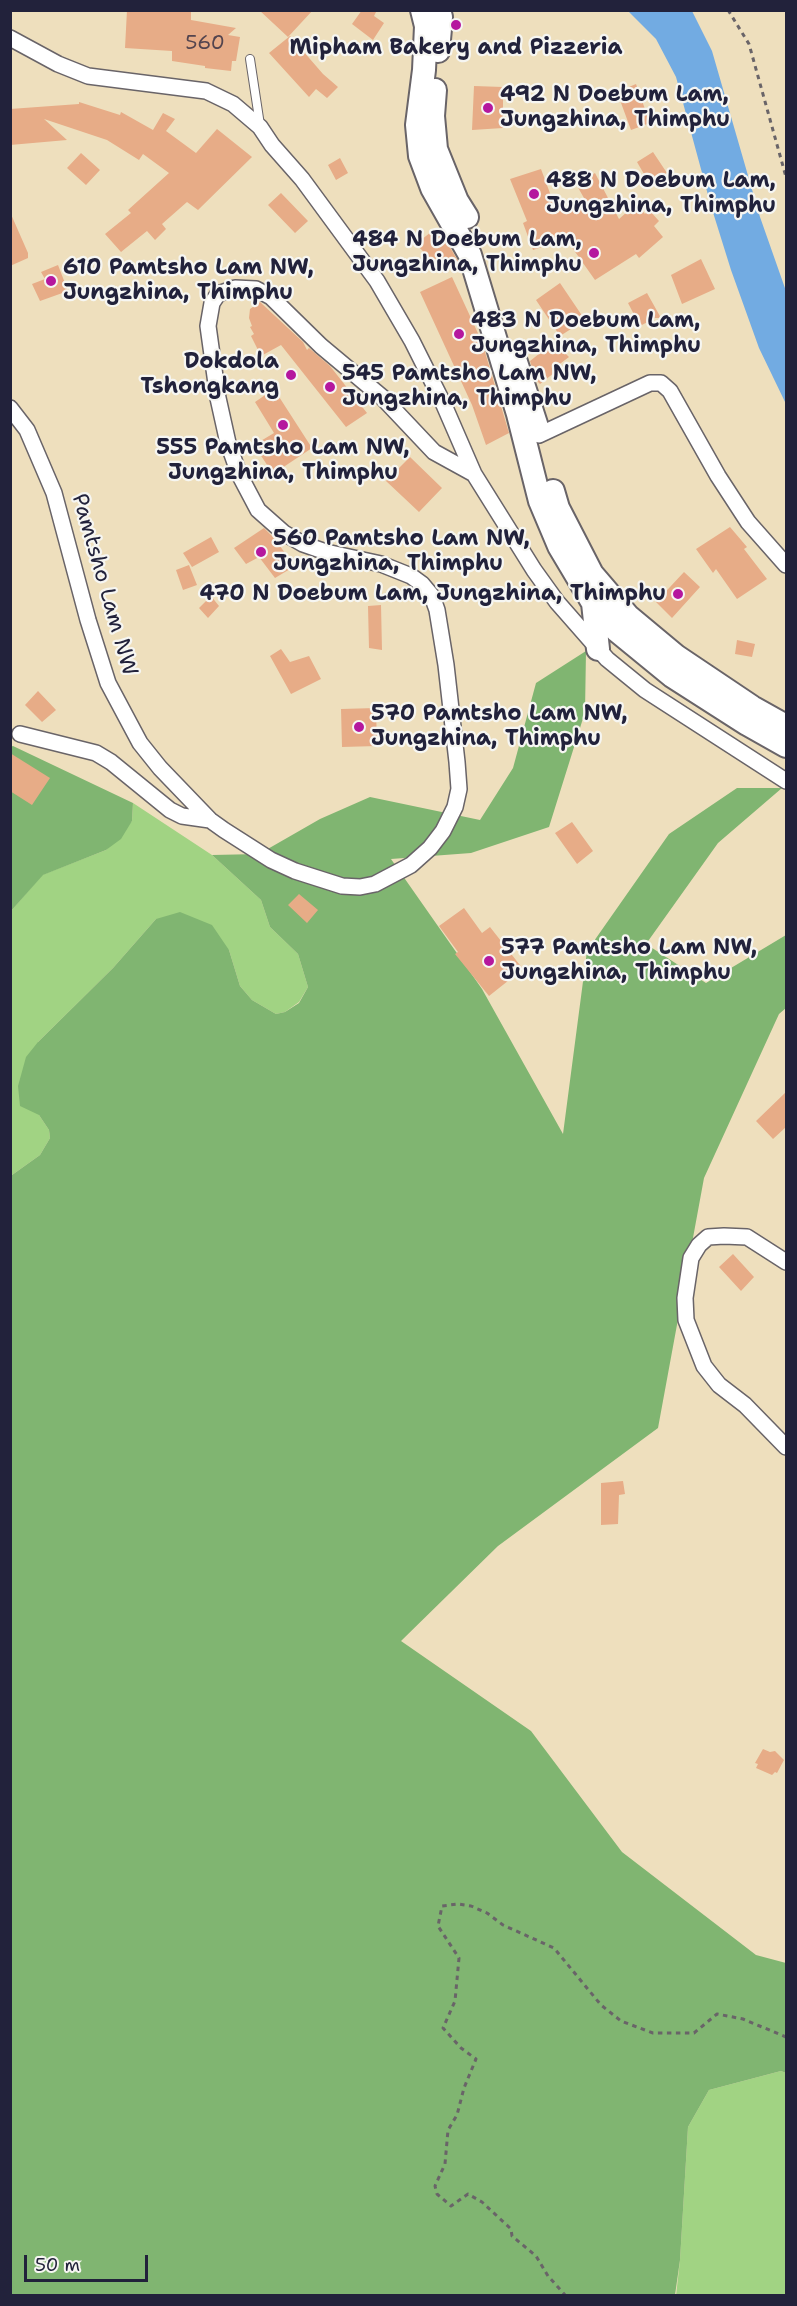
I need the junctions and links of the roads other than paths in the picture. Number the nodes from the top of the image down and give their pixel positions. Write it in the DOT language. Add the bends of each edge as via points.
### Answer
graph roads {
  1 [pos="422,10"];
  2 [pos="439,10"];
  3 [pos="10,38"];
  4 [pos="250,59"];
  5 [pos="260,127"];
  6 [pos="10,408"];
  7 [pos="539,435"];
  8 [pos="474,474"];
  9 [pos="786,565"];
  10 [pos="593,603"];
  11 [pos="598,649"];
  12 [pos="786,726"];
  13 [pos="20,734"];
  14 [pos="786,746"];
  15 [pos="786,781"];
  16 [pos="210,820"];
  17 [pos="786,1262"];
  18 [pos="786,1447"];
  1 -- 10 [label="main road" via="426,26 417,125 420,156 432,188 473,262 549,525"];
  2 -- 7 [label="main road" via="433,116 436,149 488,262"];
  3 -- 5 [label="street" via="88,76 206,91 233,104"];
  4 -- 5 [label="lane"];
  5 -- 8 [label="street" via="377,281 412,341"];
  6 -- 16 [label="street, Pamtsho Lam NW" via="27,430 54,493 88,620 118,705 160,768"];
  7 -- 9 [label="street" via="650,383 661,383 670,391 748,522"];
  7 -- 12 [label="main road" via="558,508 592,574 608,594 676,656"];
  8 -- 11 [label="street" via="534,570"];
  8 -- 16 [label="street, Pamtsho Lam NW" via="434,452 382,397 271,297 256,289 235,288 218,294 212,303 208,326 218,398 239,474 258,510 303,544 405,573 432,596 446,666 459,789 451,819 430,848 389,878 360,887 342,886 295,872"];
  10 -- 11 [label="main road"];
  10 -- 14 [label="main road" via="617,630 672,676"];
  11 -- 15 [label="street" via="645,690"];
  13 -- 16 [label="street" via="96,753 170,810"];
  17 -- 18 [label="street" via="747,1237 708,1237 691,1258 685,1298 686,1320 704,1366"];
}
